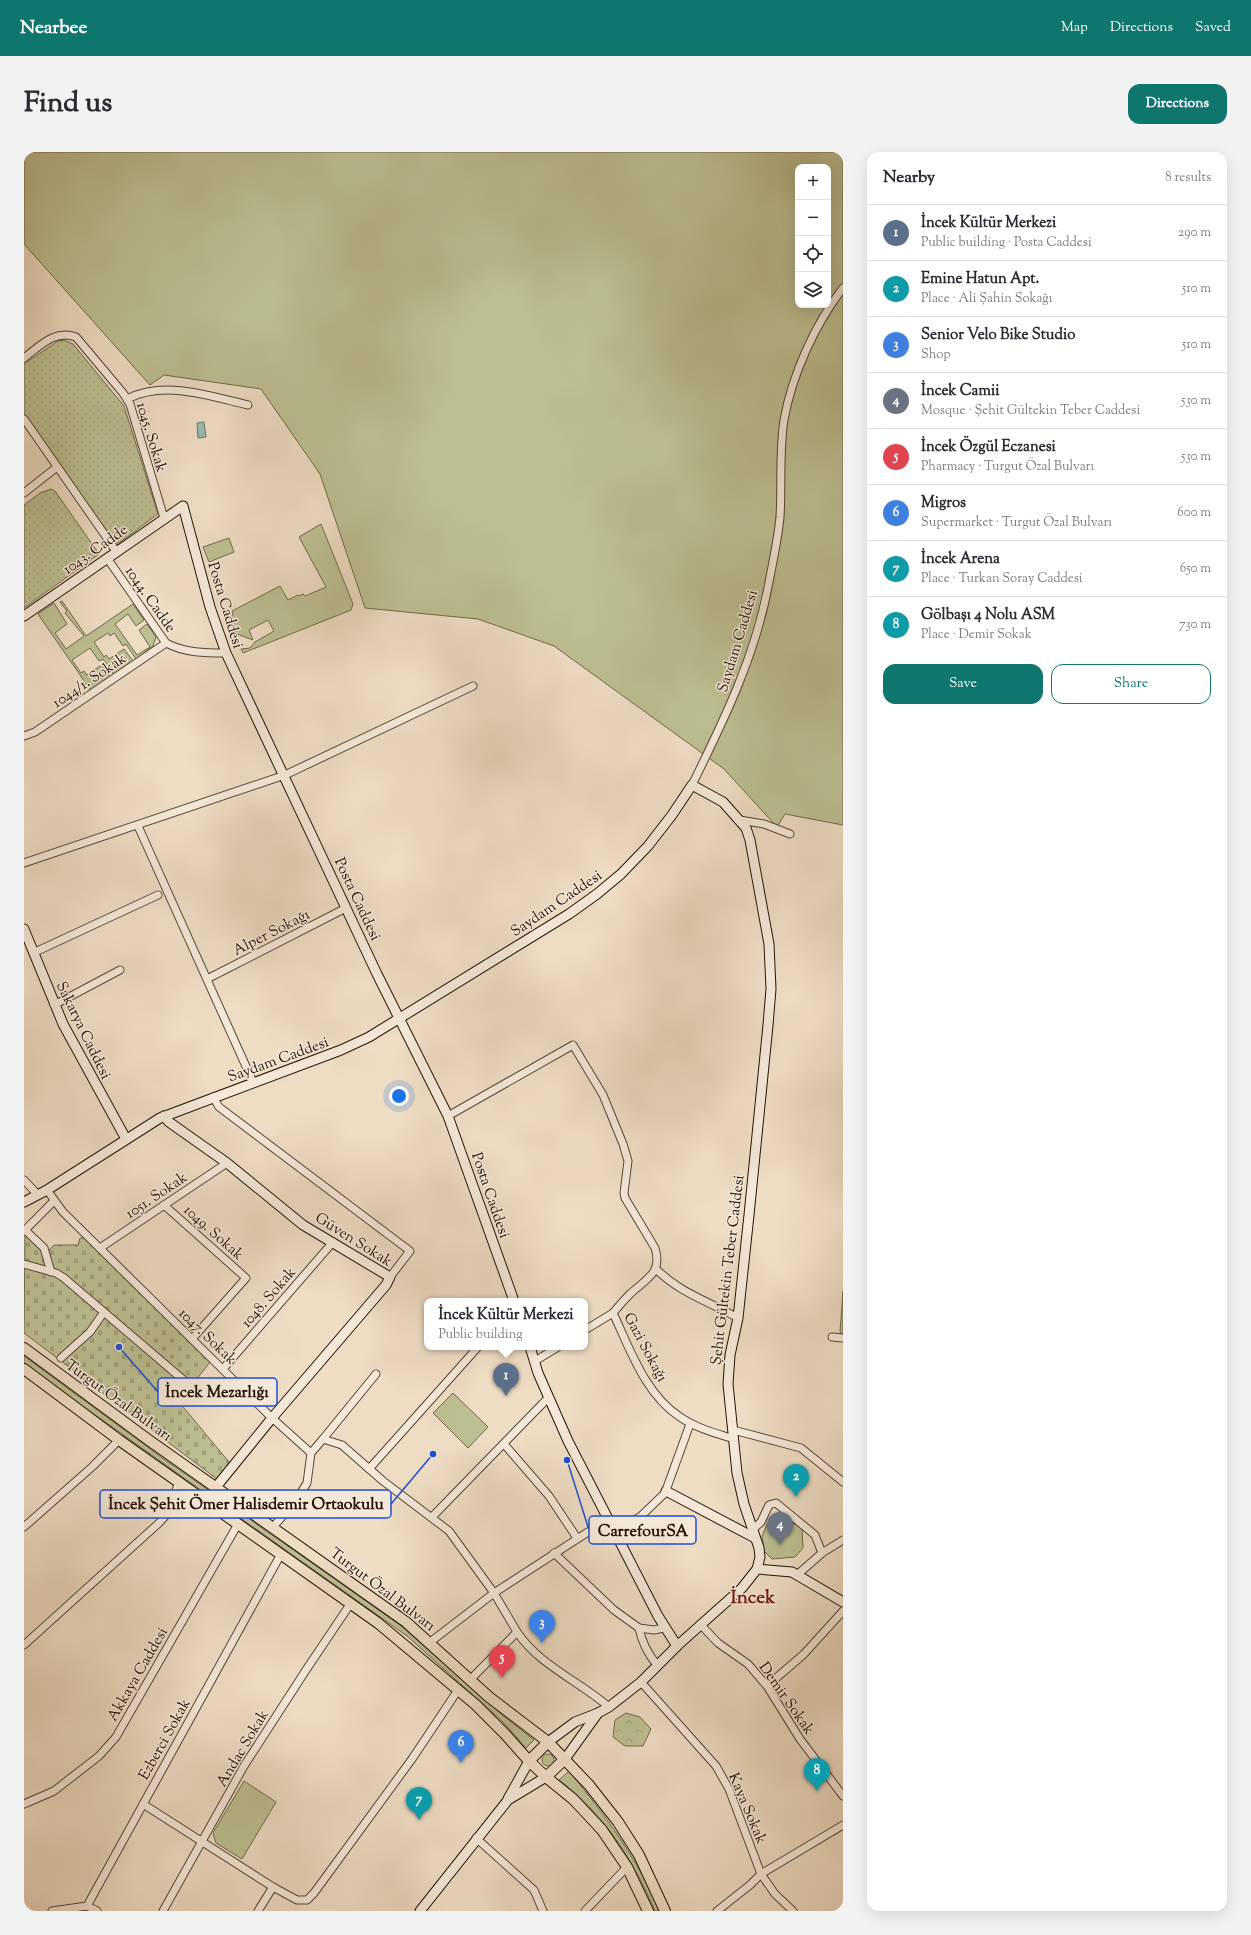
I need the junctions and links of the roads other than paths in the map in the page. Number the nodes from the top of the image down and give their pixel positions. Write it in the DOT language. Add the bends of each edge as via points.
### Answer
graph roads {
  1 [pos="843,288"];
  2 [pos="24,358"];
  3 [pos="127,399"];
  4 [pos="248,405"];
  5 [pos="24,419"];
  6 [pos="57,467"];
  7 [pos="24,493"];
  8 [pos="183,506"];
  9 [pos="164,518"];
  10 [pos="116,551"];
  11 [pos="106,558"];
  12 [pos="24,616"];
  13 [pos="166,643"];
  14 [pos="226,653"];
  15 [pos="473,686"];
  16 [pos="25,736"];
  17 [pos="285,775"];
  18 [pos="692,785"];
  19 [pos="740,820"];
  20 [pos="138,826"];
  21 [pos="790,834"];
  22 [pos="24,863"];
  23 [pos="158,895"];
  24 [pos="346,908"];
  25 [pos="24,929"];
  26 [pos="33,953"];
  27 [pos="120,970"];
  28 [pos="207,979"];
  29 [pos="54,1005"];
  30 [pos="400,1018"];
  31 [pos="253,1082"];
  32 [pos="213,1098"];
  33 [pos="164,1116"];
  34 [pos="448,1116"];
  35 [pos="126,1139"];
  36 [pos="227,1163"];
  37 [pos="24,1180"];
  38 [pos="47,1190"];
  39 [pos="38,1195"];
  40 [pos="54,1201"];
  41 [pos="24,1202"];
  42 [pos="164,1205"];
  43 [pos="24,1230"];
  44 [pos="333,1242"];
  45 [pos="100,1248"];
  46 [pos="24,1264"];
  47 [pos="656,1269"];
  48 [pos="51,1272"];
  49 [pos="390,1277"];
  50 [pos="513,1298"];
  51 [pos="104,1312"];
  52 [pos="613,1313"];
  53 [pos="738,1318"];
  54 [pos="588,1328"];
  55 [pos="832,1337"];
  56 [pos="192,1338"];
  57 [pos="843,1338"];
  58 [pos="24,1348"];
  59 [pos="475,1350"];
  60 [pos="531,1350"];
  61 [pos="553,1350"];
  62 [pos="61,1358"];
  63 [pos="535,1361"];
  64 [pos="24,1369"];
  65 [pos="223,1369"];
  66 [pos="376,1374"];
  67 [pos="187,1383"];
  68 [pos="549,1397"];
  69 [pos="272,1418"];
  70 [pos="690,1424"];
  71 [pos="733,1434"];
  72 [pos="322,1439"];
  73 [pos="119,1440"];
  74 [pos="504,1444"];
  75 [pos="311,1453"];
  76 [pos="369,1469"];
  77 [pos="179,1482"];
  78 [pos="843,1482"];
  79 [pos="216,1487"];
  80 [pos="666,1491"];
  81 [pos="432,1517"];
  82 [pos="608,1519"];
  83 [pos="238,1524"];
  84 [pos="24,1527"];
  85 [pos="273,1527"];
  86 [pos="615,1532"];
  87 [pos="754,1533"];
  88 [pos="577,1538"];
  89 [pos="843,1540"];
  90 [pos="554,1553"];
  91 [pos="822,1553"];
  92 [pos="281,1554"];
  93 [pos="757,1569"];
  94 [pos="797,1575"];
  95 [pos="494,1593"];
  96 [pos="843,1602"];
  97 [pos="350,1603"];
  98 [pos="843,1610"];
  99 [pos="700,1624"];
  100 [pos="639,1628"];
  101 [pos="664,1628"];
  102 [pos="517,1632"];
  103 [pos="429,1643"];
  104 [pos="24,1645"];
  105 [pos="677,1646"];
  106 [pos="657,1665"];
  107 [pos="470,1680"];
  108 [pos="641,1682"];
  109 [pos="767,1686"];
  110 [pos="458,1690"];
  111 [pos="609,1707"];
  112 [pos="598,1713"];
  113 [pos="548,1742"];
  114 [pos="565,1759"];
  115 [pos="529,1761"];
  116 [pos="546,1777"];
  117 [pos="843,1796"];
  118 [pos="508,1800"];
  119 [pos="24,1804"];
  120 [pos="143,1804"];
  121 [pos="843,1825"];
  122 [pos="476,1838"];
  123 [pos="202,1840"];
  124 [pos="627,1867"];
  125 [pos="761,1874"];
  126 [pos="272,1887"];
  127 [pos="87,1906"];
  128 [pos="52,1911"];
  129 [pos="97,1911"];
  130 [pos="163,1911"];
  131 [pos="258,1911"];
  132 [pos="420,1911"];
  133 [pos="543,1911"];
  134 [pos="585,1911"];
  135 [pos="648,1911"];
  136 [pos="665,1911"];
  137 [pos="717,1911"];
  138 [pos="793,1911"];
  1 -- 18 [label="street, Saydam Caddesi" via="827,310 815,334 788,404 782,437 780,517 767,591 738,688"];
  2 -- 3 [label="street, 1045. Sokak" via="51,338 71,335 76,337"];
  3 -- 4 [label="street" via="144,392 180,391"];
  3 -- 9 [label="street, 1045. Sokak"];
  5 -- 6 [label="street, 1044. Cadde"];
  6 -- 7 [label="street"];
  6 -- 10 [label="street, 1044. Cadde"];
  8 -- 9 [label="street, 1043. Cadde"];
  8 -- 14 [label="street, Posta Caddesi" via="210,608"];
  9 -- 10 [label="street, 1043. Cadde"];
  10 -- 11 [label="street, 1043. Cadde"];
  11 -- 12 [label="street, 1043. Cadde"];
  11 -- 13 [label="street, 1044. Cadde"];
  13 -- 14 [label="street, 1044. Cadde" via="192,651"];
  13 -- 16 [label="street, 1044/1. Sokak" via="35,732"];
  14 -- 17 [label="street, Posta Caddesi"];
  15 -- 17 [label="street"];
  17 -- 20 [label="street"];
  17 -- 24 [label="street, Posta Caddesi"];
  18 -- 19 [label="street, Şehit Gültekin Teber Caddesi" via="723,802"];
  18 -- 30 [label="street, Saydam Caddesi" via="648,846 603,890 569,914"];
  19 -- 21 [label="street" via="764,824"];
  19 -- 53 [label="street, Şehit Gültekin Teber Caddesi" via="750,840 764,911 771,982"];
  20 -- 22 [label="street"];
  20 -- 28 [label="street"];
  23 -- 26 [label="street"];
  24 -- 28 [label="street, Alper Sokağı"];
  24 -- 30 [label="street, Posta Caddesi"];
  25 -- 26 [label="street, Sakarya Caddesi"];
  26 -- 29 [label="street, Sakarya Caddesi"];
  27 -- 29 [label="street"];
  28 -- 31 [label="street"];
  29 -- 35 [label="street, Sakarya Caddesi" via="71,1042"];
  30 -- 31 [label="street, Saydam Caddesi" via="355,1044"];
  30 -- 34 [label="street, Posta Caddesi"];
  31 -- 32 [label="street, Saydam Caddesi"];
  32 -- 33 [label="street, Saydam Caddesi"];
  32 -- 49 [label="street" via="219,1107 410,1251"];
  33 -- 35 [label="street, Saydam Caddesi"];
  33 -- 36 [label="street, Güven Sokak"];
  34 -- 47 [label="street" via="573,1045 603,1095 621,1139 628,1161 624,1193 629,1207 655,1248 658,1260"];
  34 -- 50 [label="street, Posta Caddesi"];
  35 -- 38 [label="street, Saydam Caddesi"];
  36 -- 42 [label="street, 1051. Sokak"];
  36 -- 44 [label="street, Güven Sokak" via="303,1225"];
  37 -- 39 [label="street"];
  38 -- 39 [label="street, Saydam Caddesi"];
  38 -- 40 [label="street, 1047. Sokak"];
  39 -- 41 [label="street, Saydam Caddesi"];
  40 -- 43 [label="street"];
  40 -- 45 [label="street, 1047. Sokak"];
  42 -- 45 [label="street, 1051. Sokak"];
  42 -- 56 [label="street, 1049. Sokak" via="246,1278"];
  43 -- 48 [label="street" via="44,1248"];
  44 -- 49 [label="street, Güven Sokak"];
  44 -- 65 [label="street, 1048. Sokak"];
  45 -- 56 [label="street, 1047. Sokak"];
  46 -- 48 [label="street"];
  47 -- 52 [label="street, Gazi Sokağı"];
  47 -- 53 [label="street" via="669,1282 690,1295"];
  48 -- 51 [label="street" via="64,1278"];
  49 -- 69 [label="street, Güven Sokak" via="386,1285"];
  51 -- 62 [label="street" via="90,1332"];
  51 -- 67 [label="street"];
  52 -- 54 [label="street"];
  52 -- 70 [label="street, Gazi Sokağı" via="654,1391 671,1411"];
  53 -- 71 [label="street, Şehit Gültekin Teber Caddesi" via="730,1355 728,1384"];
  55 -- 57 [label="street"];
  56 -- 65 [label="street, 1047. Sokak"];
  58 -- 79 [label="main road, Turgut Özal Bulvarı"];
  59 -- 76 [label="street"];
  60 -- 63 [label="street"];
  61 -- 63 [label="street"];
  63 -- 68 [label="street"];
  64 -- 73 [label="main road, Turgut Özal Bulvarı"];
  65 -- 69 [label="street, 1047. Sokak"];
  66 -- 72 [label="street"];
  68 -- 74 [label="street"];
  68 -- 82 [label="street" via="568,1441"];
  69 -- 75 [label="street, 1047. Sokak"];
  69 -- 79 [label="street, Güven Sokak"];
  70 -- 71 [label="street, Gazi Sokağı"];
  70 -- 80 [label="street"];
  71 -- 78 [label="street, Gazi Sokağı" via="800,1448"];
  71 -- 87 [label="street, Şehit Gültekin Teber Caddesi" via="737,1473"];
  72 -- 75 [label="street"];
  72 -- 76 [label="street" via="342,1445"];
  73 -- 77 [label="main road, Turgut Özal Bulvarı"];
  73 -- 84 [label="street"];
  74 -- 81 [label="street"];
  74 -- 88 [label="street" via="549,1496"];
  75 -- 85 [label="street" via="307,1483 295,1502"];
  76 -- 81 [label="street"];
  77 -- 83 [label="main road, Turgut Özal Bulvarı"];
  77 -- 104 [label="street" via="168,1513 159,1523"];
  79 -- 85 [label="main road, Turgut Özal Bulvarı"];
  80 -- 86 [label="street" via="641,1516"];
  80 -- 87 [label="street"];
  81 -- 95 [label="street" via="449,1531"];
  82 -- 86 [label="street"];
  82 -- 88 [label="street"];
  83 -- 92 [label="main road, Turgut Özal Bulvarı"];
  83 -- 119 [label="street, Akkaya Caddesi" via="116,1737 99,1756 54,1791"];
  85 -- 103 [label="main road, Turgut Özal Bulvarı" via="406,1622"];
  86 -- 101 [label="street"];
  87 -- 91 [label="street" via="769,1505 776,1503 815,1535"];
  87 -- 93 [label="street, Şehit Gültekin Teber Caddesi" via="760,1557"];
  88 -- 90 [label="street"];
  89 -- 91 [label="street"];
  90 -- 95 [label="street"];
  90 -- 100 [label="street" via="614,1610"];
  91 -- 94 [label="street"];
  92 -- 97 [label="main road, Turgut Özal Bulvarı"];
  92 -- 120 [label="street, Ezberci Sokak"];
  93 -- 94 [label="street" via="785,1571"];
  93 -- 99 [label="street" via="742,1588"];
  94 -- 96 [label="street"];
  95 -- 102 [label="street"];
  95 -- 103 [label="street"];
  97 -- 110 [label="main road, Turgut Özal Bulvarı"];
  97 -- 123 [label="street, Andac Sokak" via="244,1766"];
  98 -- 109 [label="street" via="804,1654"];
  99 -- 105 [label="street"];
  99 -- 109 [label="street, Demir Sokak" via="718,1643 748,1664"];
  100 -- 101 [label="street"];
  100 -- 106 [label="street" via="642,1643"];
  101 -- 105 [label="street"];
  102 -- 107 [label="street"];
  102 -- 111 [label="street" via="541,1658 592,1692"];
  103 -- 107 [label="main road, Turgut Özal Bulvarı"];
  105 -- 106 [label="street"];
  106 -- 108 [label="street"];
  107 -- 113 [label="main road, Turgut Özal Bulvarı"];
  108 -- 111 [label="street"];
  108 -- 125 [label="street, Kaya Sokak" via="716,1766 729,1789"];
  109 -- 117 [label="street, Demir Sokak" via="800,1739"];
  110 -- 115 [label="main road, Turgut Özal Bulvarı" via="493,1720"];
  110 -- 126 [label="street" via="412,1759 314,1893 307,1900 297,1900"];
  111 -- 112 [label="street"];
  112 -- 113 [label="street" via="575,1722"];
  112 -- 114 [label="street"];
  113 -- 114 [label="main road, Turgut Özal Bulvarı"];
  113 -- 115 [label="main road"];
  114 -- 116 [label="main road"];
  114 -- 136 [label="main road, Turgut Özal Bulvarı" via="607,1808 630,1840 650,1876"];
  115 -- 116 [label="main road, Turgut Özal Bulvarı"];
  115 -- 118 [label="street"];
  116 -- 118 [label="street"];
  116 -- 124 [label="main road, Turgut Özal Bulvarı" via="592,1817"];
  118 -- 122 [label="street"];
  120 -- 123 [label="street"];
  120 -- 127 [label="street, Ezberci Sokak"];
  121 -- 125 [label="street"];
  122 -- 132 [label="street"];
  122 -- 133 [label="street" via="534,1890"];
  123 -- 126 [label="street"];
  123 -- 130 [label="street, Andac Sokak"];
  124 -- 134 [label="street"];
  124 -- 135 [label="main road, Turgut Özal Bulvarı"];
  125 -- 137 [label="street"];
  125 -- 138 [label="street, Kaya Sokak" via="775,1894"];
  126 -- 131 [label="street"];
  127 -- 128 [label="street"];
  127 -- 129 [label="street"];
}
